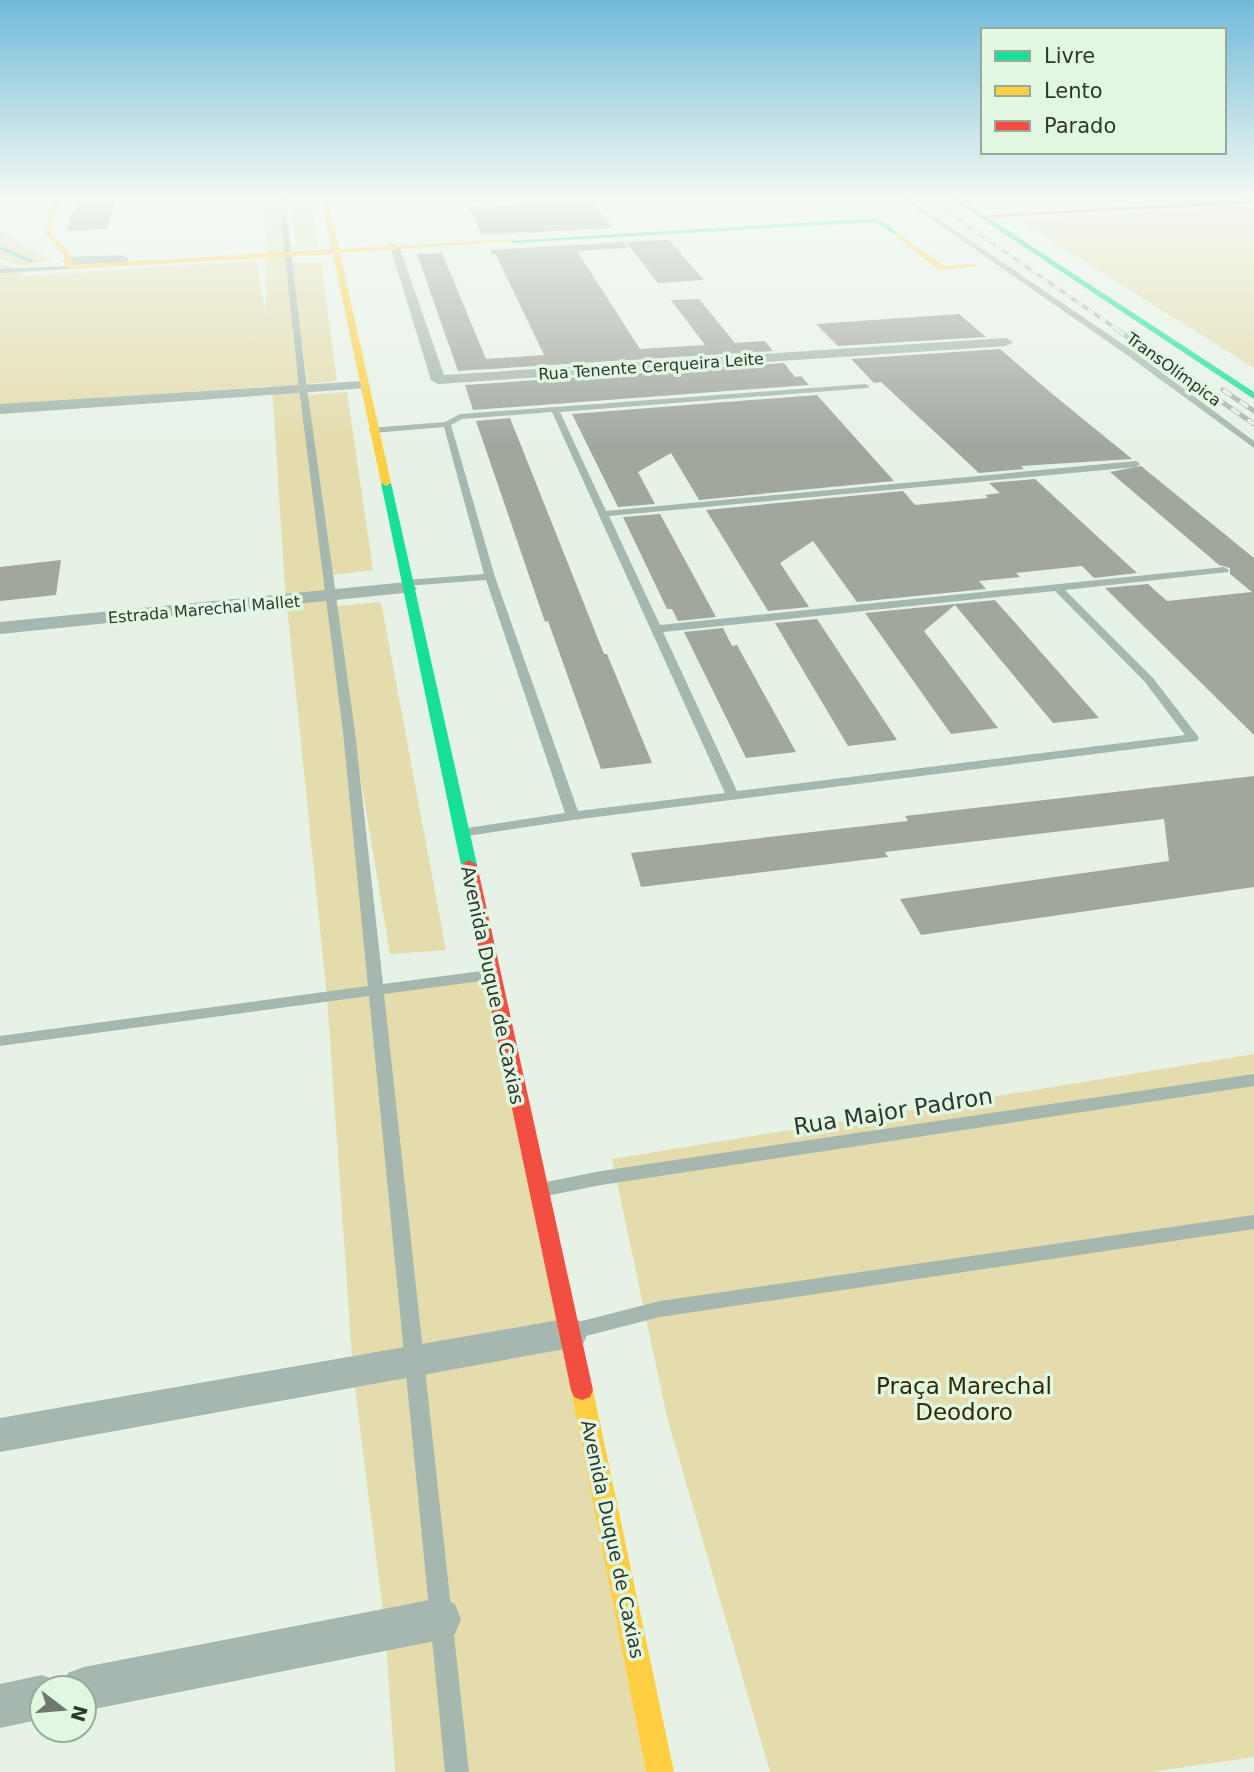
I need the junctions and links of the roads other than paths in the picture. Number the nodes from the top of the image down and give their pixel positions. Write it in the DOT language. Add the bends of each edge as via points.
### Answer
graph roads {
  1 [pos="293,281"];
  2 [pos="341,281"];
  3 [pos="405,281"];
  4 [pos="1024,281"];
  5 [pos="1078,281"];
  6 [pos="1006,342"];
  7 [pos="363,385"];
  8 [pos="865,386"];
  9 [pos="303,388"];
  10 [pos="1254,396"];
  11 [pos="0,409"];
  12 [pos="555,410"];
  13 [pos="447,424"];
  14 [pos="373,430"];
  15 [pos="1254,444"];
  16 [pos="1136,464"];
  17 [pos="603,514"];
  18 [pos="1224,570"];
  19 [pos="490,577"];
  20 [pos="406,583"];
  21 [pos="1057,587"];
  22 [pos="330,590"];
  23 [pos="4,620"];
  24 [pos="656,629"];
  25 [pos="733,796"];
  26 [pos="573,816"];
  27 [pos="460,833"];
  28 [pos="491,974"];
  29 [pos="375,990"];
  30 [pos="0,1041"];
  31 [pos="1254,1080"];
  32 [pos="538,1190"];
  33 [pos="1254,1222"];
  34 [pos="570,1333"];
  35 [pos="414,1360"];
  36 [pos="0,1435"];
  37 [pos="440,1619"];
  38 [pos="98,1686"];
  39 [pos="28,1700"];
  40 [pos="0,1706"];
  41 [pos="457,1772"];
  42 [pos="660,1772"];
  1 -- 9 [label="lane"];
  2 -- 7 [label="street, Avenida Duque de Caxias"];
  3 -- 6 [label="street, Rua Tenente Cerqueira Leite" via="438,380"];
  4 -- 15 [label="lane, TransOlímpica"];
  5 -- 10 [label="street"];
  7 -- 9 [label="street"];
  7 -- 14 [label="street, Avenida Duque de Caxias"];
  8 -- 12 [label="lane"];
  9 -- 11 [label="street"];
  9 -- 22 [label="lane"];
  12 -- 13 [label="lane" via="460,417"];
  12 -- 17 [label="lane"];
  13 -- 14 [label="lane"];
  13 -- 19 [label="lane"];
  14 -- 20 [label="street, Avenida Duque de Caxias"];
  16 -- 17 [label="lane"];
  17 -- 24 [label="lane"];
  18 -- 21 [label="lane"];
  19 -- 20 [label="lane"];
  19 -- 26 [label="lane"];
  20 -- 22 [label="street, Estrada Marechal Mallet"];
  20 -- 27 [label="street, Avenida Duque de Caxias"];
  21 -- 24 [label="lane"];
  21 -- 25 [label="lane" via="1149,680 1193,738"];
  22 -- 23 [label="street, Estrada Marechal Mallet"];
  22 -- 29 [label="lane"];
  24 -- 25 [label="lane"];
  25 -- 26 [label="lane"];
  26 -- 27 [label="lane"];
  27 -- 28 [label="street, Avenida Duque de Caxias"];
  28 -- 29 [label="lane"];
  28 -- 32 [label="street, Avenida Duque de Caxias"];
  29 -- 30 [label="lane"];
  29 -- 35 [label="lane"];
  31 -- 32 [label="lane, Rua Major Padron"];
  32 -- 34 [label="street, Avenida Duque de Caxias"];
  33 -- 34 [label="lane" via="660,1310"];
  34 -- 35 [label="street"];
  34 -- 42 [label="street, Avenida Duque de Caxias"];
  35 -- 36 [label="street"];
  35 -- 37 [label="lane"];
  37 -- 38 [label="street"];
  37 -- 41 [label="lane"];
  39 -- 40 [label="street"];
}
